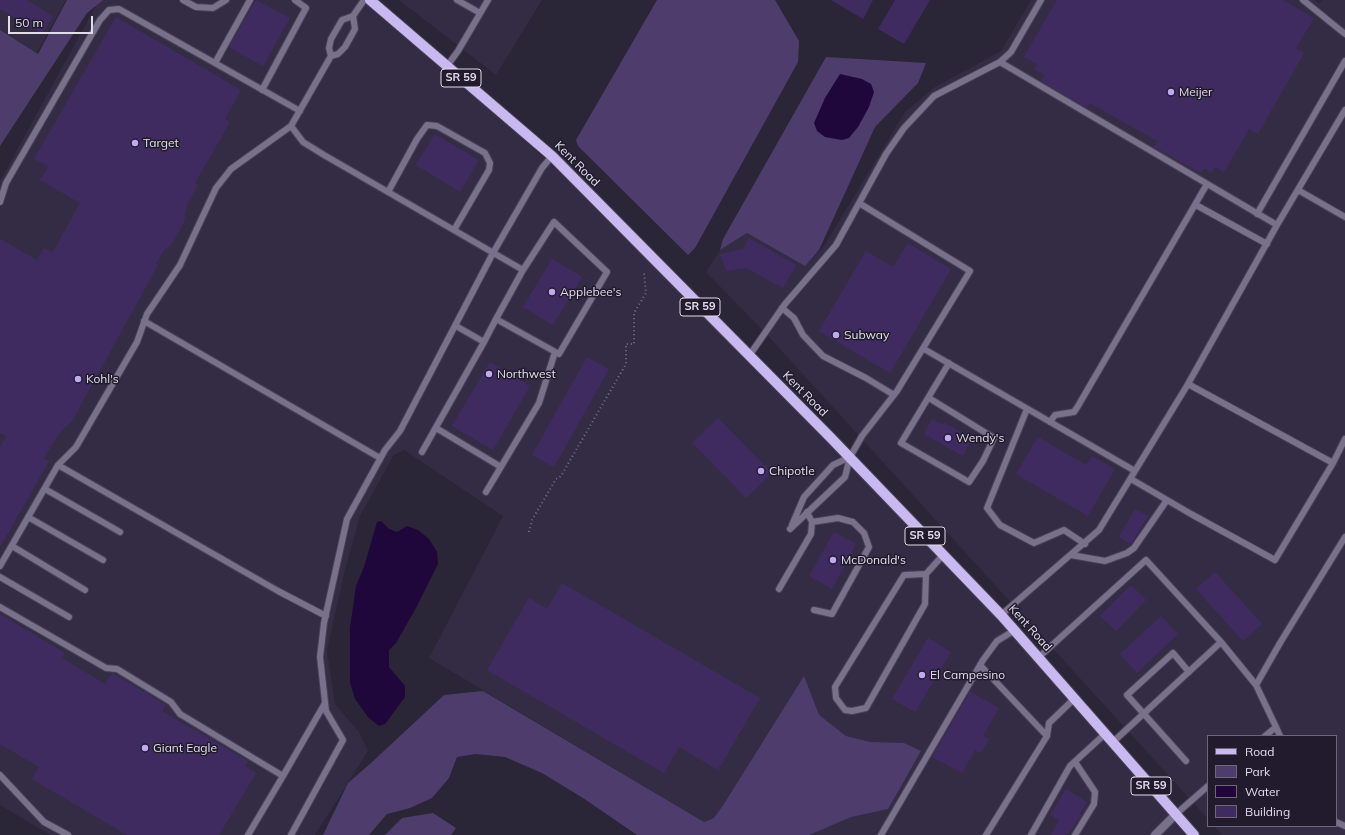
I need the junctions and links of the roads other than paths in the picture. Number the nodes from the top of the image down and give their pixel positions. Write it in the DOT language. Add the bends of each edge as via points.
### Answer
graph roads {
  1 [pos="183,0"];
  2 [pos="226,0"];
  3 [pos="250,0"];
  4 [pos="294,0"];
  5 [pos="364,0"];
  6 [pos="370,0"];
  7 [pos="457,0"];
  8 [pos="488,0"];
  9 [pos="1041,0"];
  10 [pos="1303,0"];
  11 [pos="465,2"];
  12 [pos="480,14"];
  13 [pos="353,16"];
  14 [pos="1345,34"];
  15 [pos="331,56"];
  16 [pos="1345,61"];
  17 [pos="1000,62"];
  18 [pos="215,63"];
  19 [pos="447,66"];
  20 [pos="262,90"];
  21 [pos="1345,110"];
  22 [pos="300,111"];
  23 [pos="291,126"];
  24 [pos="552,156"];
  25 [pos="1207,184"];
  26 [pos="1298,190"];
  27 [pos="388,192"];
  28 [pos="0,202"];
  29 [pos="859,203"];
  30 [pos="1196,205"];
  31 [pos="1257,214"];
  32 [pos="1345,217"];
  33 [pos="1277,225"];
  34 [pos="454,230"];
  35 [pos="1267,244"];
  36 [pos="493,253"];
  37 [pos="523,270"];
  38 [pos="782,308"];
  39 [pos="496,319"];
  40 [pos="144,321"];
  41 [pos="456,326"];
  42 [pos="484,342"];
  43 [pos="924,348"];
  44 [pos="555,352"];
  45 [pos="749,356"];
  46 [pos="948,363"];
  47 [pos="1188,384"];
  48 [pos="894,395"];
  49 [pos="929,398"];
  50 [pos="1027,409"];
  51 [pos="1050,422"];
  52 [pos="436,428"];
  53 [pos="1345,439"];
  54 [pos="422,452"];
  55 [pos="850,457"];
  56 [pos="380,458"];
  57 [pos="1333,463"];
  58 [pos="58,465"];
  59 [pos="501,467"];
  60 [pos="1135,471"];
  61 [pos="1130,479"];
  62 [pos="45,489"];
  63 [pos="486,492"];
  64 [pos="1166,500"];
  65 [pos="807,512"];
  66 [pos="28,517"];
  67 [pos="812,522"];
  68 [pos="120,532"];
  69 [pos="1345,538"];
  70 [pos="1085,544"];
  71 [pos="12,546"];
  72 [pos="943,555"];
  73 [pos="1071,555"];
  74 [pos="103,560"];
  75 [pos="0,566"];
  76 [pos="926,574"];
  77 [pos="0,577"];
  78 [pos="779,589"];
  79 [pos="86,590"];
  80 [pos="0,607"];
  81 [pos="814,610"];
  82 [pos="1001,615"];
  83 [pos="326,616"];
  84 [pos="69,617"];
  85 [pos="1015,630"];
  86 [pos="1221,642"];
  87 [pos="1039,657"];
  88 [pos="980,665"];
  89 [pos="1189,672"];
  90 [pos="1256,685"];
  91 [pos="1075,698"];
  92 [pos="325,703"];
  93 [pos="1144,714"];
  94 [pos="1276,727"];
  95 [pos="1106,733"];
  96 [pos="1266,735"];
  97 [pos="1280,735"];
  98 [pos="1047,736"];
  99 [pos="1113,742"];
  100 [pos="1186,761"];
  101 [pos="1075,762"];
  102 [pos="0,775"];
  103 [pos="284,776"];
  104 [pos="1207,787"];
  105 [pos="1176,814"];
  106 [pos="68,835"];
  107 [pos="248,835"];
  108 [pos="291,835"];
  109 [pos="881,835"];
  110 [pos="986,835"];
  111 [pos="1031,835"];
  112 [pos="1074,835"];
  113 [pos="1155,835"];
  114 [pos="1194,835"];
  1 -- 2 [label="lane" via="196,7 213,8"];
  3 -- 18 [label="lane"];
  4 -- 20 [label="lane" via="306,8"];
  5 -- 13 [label="lane"];
  6 -- 19 [label="main road, Kent Road / SR 59"];
  7 -- 11 [label="lane"];
  8 -- 12 [label="lane"];
  9 -- 17 [label="lane" via="1011,52"];
  10 -- 14 [label="lane"];
  11 -- 12 [label="lane"];
  12 -- 19 [label="lane"];
  13 -- 15 [label="lane" via="342,20 331,39"];
  13 -- 15 [label="lane" via="356,29 338,54"];
  15 -- 22 [label="lane"];
  16 -- 31 [label="lane"];
  17 -- 25 [label="lane"];
  17 -- 29 [label="lane" via="934,96 918,111 886,154"];
  18 -- 20 [label="lane"];
  18 -- 28 [label="lane" via="119,9 109,10 100,20 10,176"];
  19 -- 24 [label="main road, Kent Road / SR 59"];
  20 -- 22 [label="lane"];
  21 -- 26 [label="lane"];
  22 -- 23 [label="lane"];
  23 -- 27 [label="lane" via="303,142"];
  23 -- 40 [label="lane" via="231,169 216,188 180,265"];
  24 -- 36 [label="lane" via="542,168"];
  24 -- 45 [label="main road, Kent Road / SR 59"];
  25 -- 30 [label="lane"];
  25 -- 31 [label="lane"];
  26 -- 32 [label="lane"];
  26 -- 33 [label="lane"];
  27 -- 34 [label="lane"];
  27 -- 34 [label="lane" via="427,125 437,126 485,153 490,162 489,170"];
  29 -- 38 [label="lane" via="836,245"];
  29 -- 43 [label="lane" via="970,271"];
  30 -- 35 [label="lane"];
  30 -- 51 [label="lane" via="1074,412 1055,415"];
  31 -- 33 [label="lane"];
  33 -- 35 [label="lane"];
  34 -- 36 [label="lane"];
  35 -- 47 [label="lane"];
  36 -- 37 [label="lane"];
  36 -- 41 [label="lane"];
  37 -- 39 [label="lane"];
  37 -- 44 [label="lane" via="554,222 607,272 559,354"];
  38 -- 45 [label="lane"];
  38 -- 48 [label="lane" via="794,318 803,335 823,356"];
  39 -- 42 [label="lane"];
  39 -- 44 [label="lane"];
  40 -- 56 [label="lane"];
  40 -- 58 [label="lane" via="138,342 76,447"];
  41 -- 42 [label="lane"];
  41 -- 56 [label="lane" via="397,436"];
  42 -- 52 [label="lane"];
  43 -- 46 [label="lane"];
  43 -- 48 [label="lane"];
  44 -- 59 [label="lane" via="539,403"];
  45 -- 55 [label="main road, Kent Road / SR 59"];
  46 -- 49 [label="lane"];
  46 -- 50 [label="lane"];
  47 -- 57 [label="lane"];
  47 -- 60 [label="lane"];
  48 -- 55 [label="lane" via="862,436"];
  49 -- 49 [label="lane" via="901,443 969,482 994,438"];
  50 -- 51 [label="lane"];
  50 -- 70 [label="lane" via="987,508 1000,525 1034,543 1064,530"];
  51 -- 60 [label="lane"];
  52 -- 54 [label="lane"];
  52 -- 59 [label="lane"];
  53 -- 57 [label="lane"];
  55 -- 65 [label="lane" via="845,477"];
  55 -- 65 [label="lane" via="833,465 804,497 790,529"];
  55 -- 72 [label="main road, Kent Road / SR 59"];
  56 -- 83 [label="lane" via="348,519"];
  57 -- 64 [label="lane" via="1276,560"];
  58 -- 62 [label="lane"];
  58 -- 83 [label="lane"];
  59 -- 63 [label="lane"];
  60 -- 61 [label="lane"];
  61 -- 64 [label="lane"];
  61 -- 70 [label="lane" via="1099,530"];
  62 -- 66 [label="lane"];
  62 -- 68 [label="lane"];
  64 -- 73 [label="lane" via="1134,548 1127,553 1105,561"];
  65 -- 67 [label="lane"];
  66 -- 71 [label="lane"];
  66 -- 74 [label="lane"];
  67 -- 78 [label="lane" via="811,534"];
  67 -- 81 [label="lane" via="838,518 852,522 864,532 869,547 832,614"];
  69 -- 90 [label="lane"];
  70 -- 73 [label="lane"];
  71 -- 75 [label="lane"];
  71 -- 79 [label="lane"];
  72 -- 76 [label="lane"];
  72 -- 82 [label="main road, Kent Road / SR 59"];
  73 -- 82 [label="lane"];
  76 -- 76 [label="lane" via="904,574 835,687 836,698 845,710 866,708 926,604"];
  77 -- 84 [label="lane"];
  80 -- 103 [label="lane" via="106,668 117,669 171,702 180,714"];
  82 -- 85 [label="main road, Kent Road / SR 59"];
  83 -- 92 [label="lane" via="320,657"];
  85 -- 87 [label="main road, Kent Road / SR 59"];
  85 -- 88 [label="lane" via="997,641"];
  86 -- 87 [label="lane" via="1146,560"];
  86 -- 89 [label="lane"];
  86 -- 90 [label="lane"];
  87 -- 91 [label="main road, Kent Road / SR 59"];
  88 -- 98 [label="lane"];
  88 -- 109 [label="lane"];
  89 -- 93 [label="lane"];
  89 -- 93 [label="lane" via="1174,653 1127,695"];
  90 -- 94 [label="lane"];
  91 -- 95 [label="main road, Kent Road / SR 59"];
  91 -- 98 [label="lane" via="1049,723"];
  92 -- 103 [label="lane"];
  92 -- 108 [label="lane" via="326,711 343,740"];
  93 -- 99 [label="lane"];
  93 -- 100 [label="lane"];
  94 -- 96 [label="lane"];
  94 -- 97 [label="lane"];
  95 -- 99 [label="main road, Kent Road / SR 59"];
  95 -- 101 [label="lane"];
  98 -- 110 [label="lane"];
  99 -- 105 [label="main road, Kent Road / SR 59"];
  101 -- 111 [label="lane" via="1070,766"];
  101 -- 112 [label="lane" via="1095,792 1094,804"];
  102 -- 106 [label="lane" via="44,822"];
  103 -- 107 [label="lane"];
  104 -- 105 [label="lane"];
  105 -- 113 [label="street"];
  105 -- 114 [label="main road, Kent Road / SR 59"];
}
